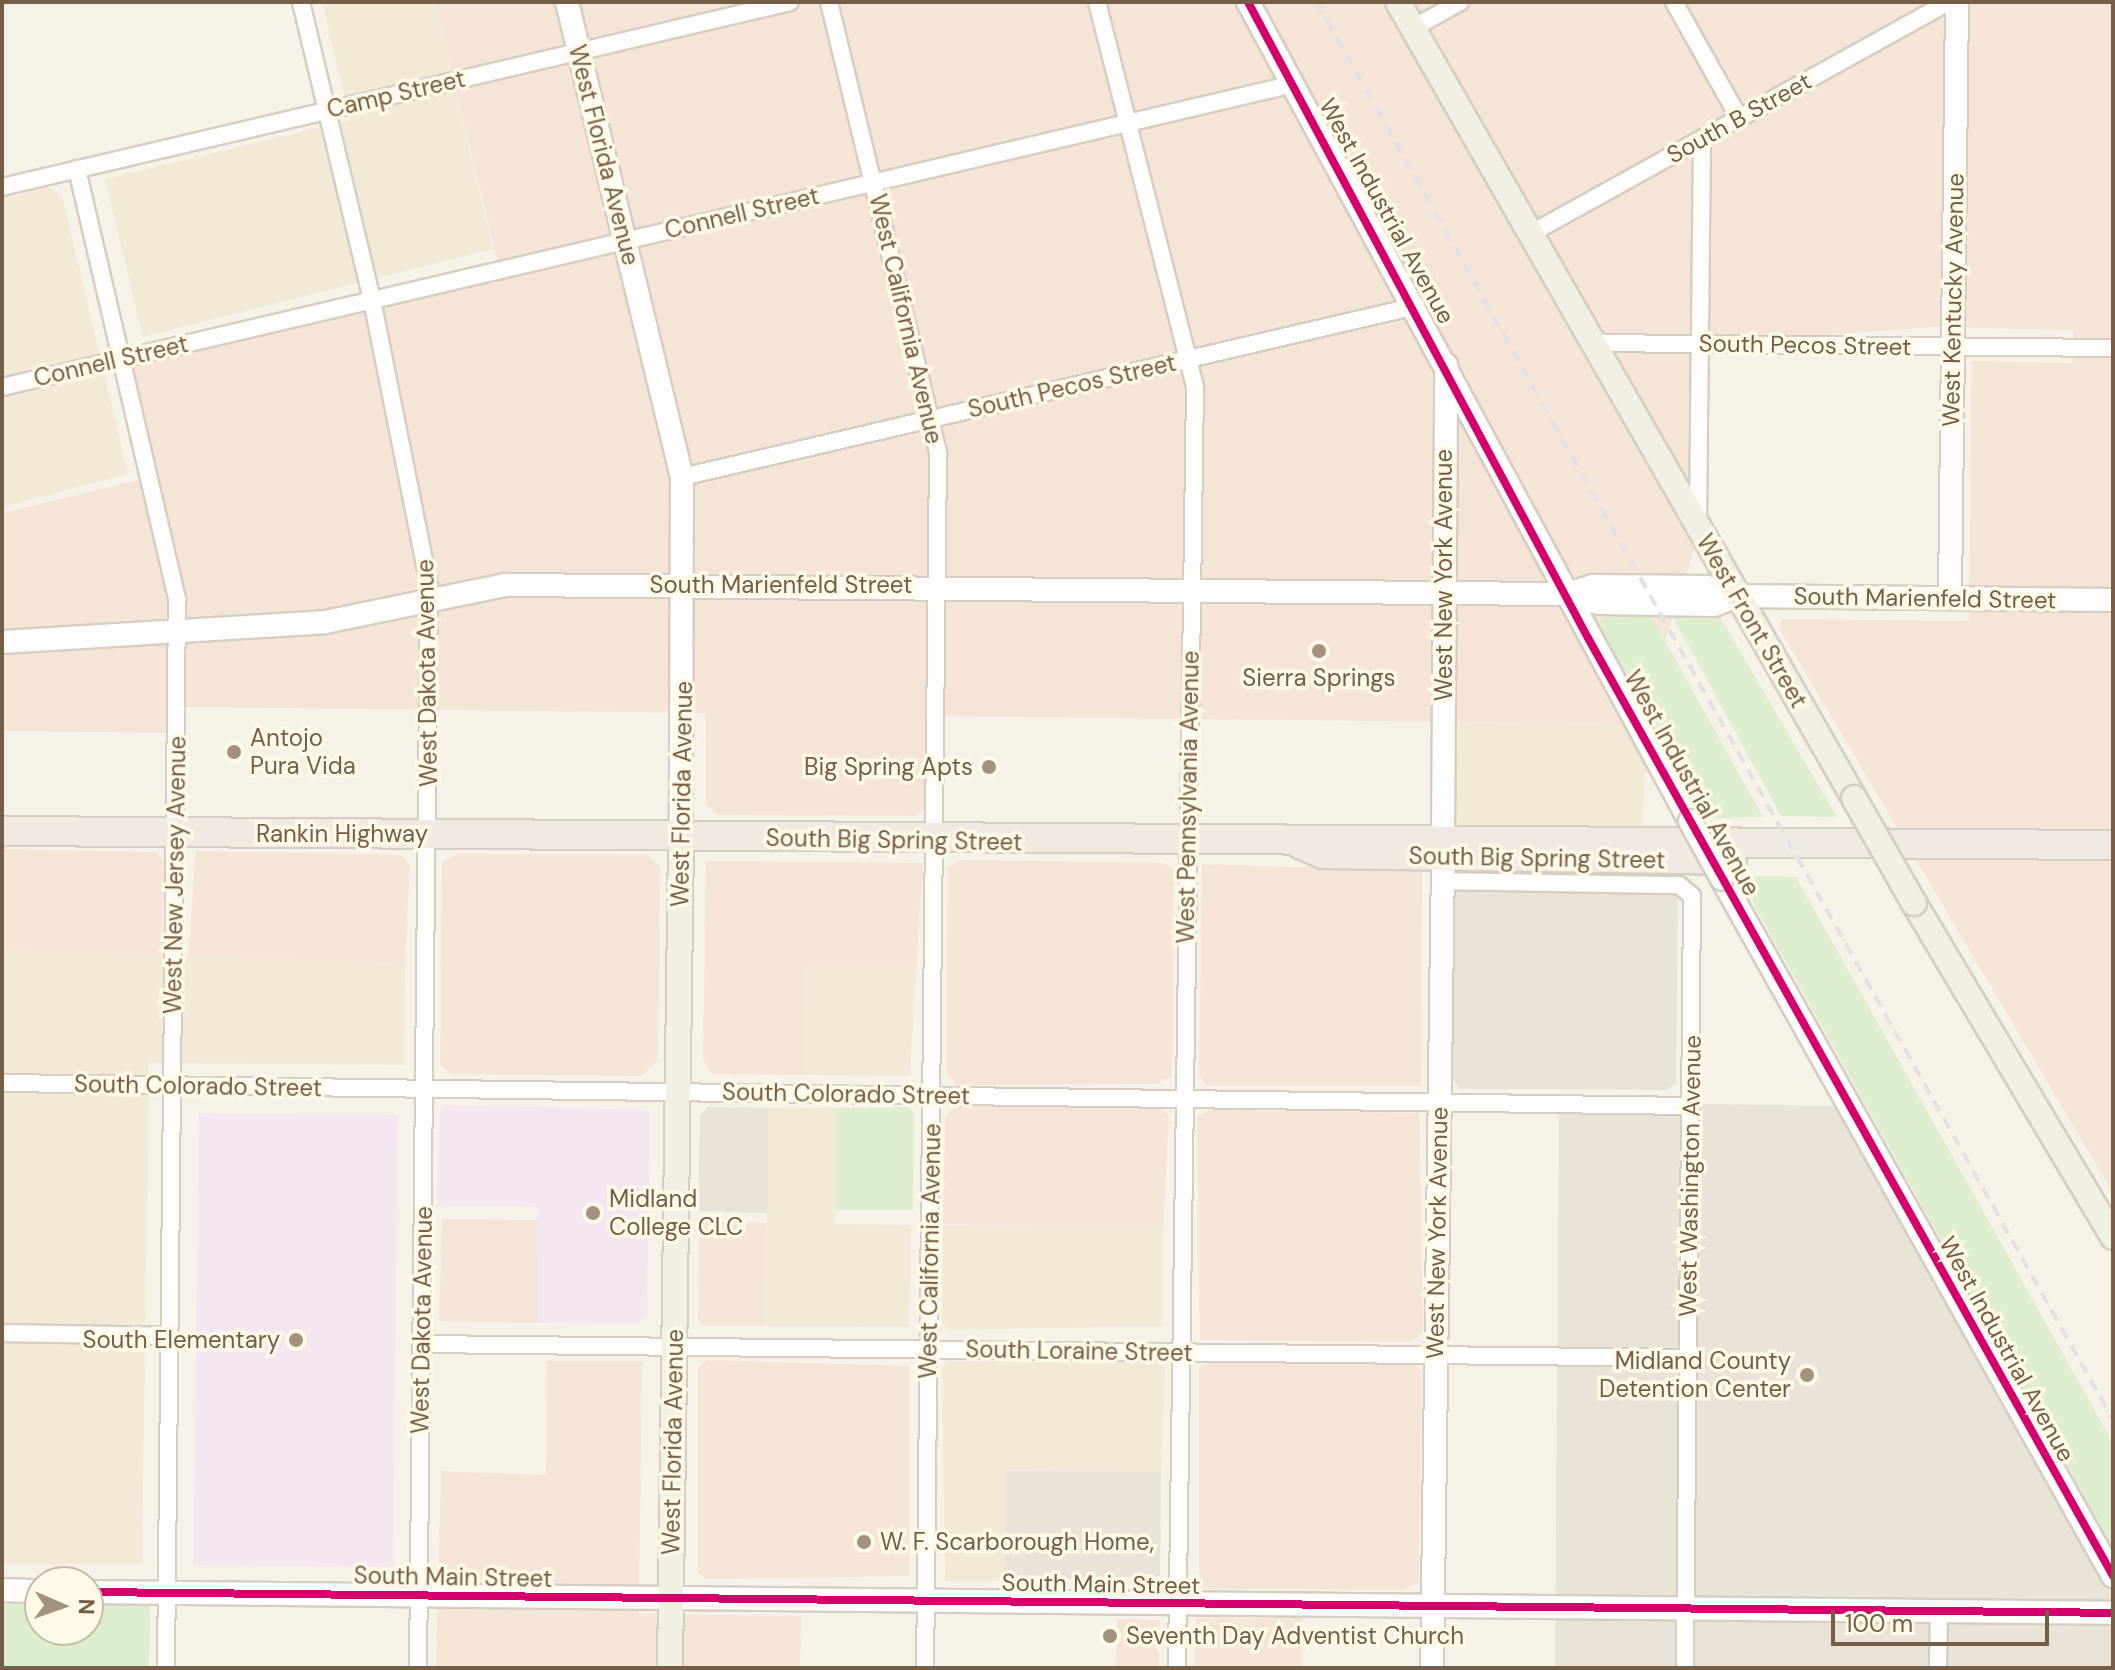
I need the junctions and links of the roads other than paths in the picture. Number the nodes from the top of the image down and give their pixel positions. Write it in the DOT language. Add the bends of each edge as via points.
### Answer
graph roads {
  1 [pos="301,2"];
  2 [pos="567,2"];
  3 [pos="790,2"];
  4 [pos="829,2"];
  5 [pos="1097,2"];
  6 [pos="1248,2"];
  7 [pos="1398,2"];
  8 [pos="1460,2"];
  9 [pos="1674,2"];
  10 [pos="1948,2"];
  11 [pos="1957,2"];
  12 [pos="1413,28"];
  13 [pos="578,51"];
  14 [pos="1294,84"];
  15 [pos="327,110"];
  16 [pos="1739,118"];
  17 [pos="1129,123"];
  18 [pos="1702,139"];
  19 [pos="77,169"];
  20 [pos="874,183"];
  21 [pos="2,187"];
  22 [pos="1530,234"];
  23 [pos="624,241"];
  24 [pos="372,300"];
  25 [pos="1416,306"];
  26 [pos="1593,343"];
  27 [pos="1700,344"];
  28 [pos="1952,346"];
  29 [pos="2113,348"];
  30 [pos="121,359"];
  31 [pos="1189,359"];
  32 [pos="1446,362"];
  33 [pos="2,387"];
  34 [pos="933,418"];
  35 [pos="682,477"];
  36 [pos="1698,527"];
  37 [pos="685,584"];
  38 [pos="937,587"];
  39 [pos="1190,591"];
  40 [pos="1444,593"];
  41 [pos="1565,594"];
  42 [pos="1737,596"];
  43 [pos="1950,598"];
  44 [pos="430,600"];
  45 [pos="2113,600"];
  46 [pos="178,633"];
  47 [pos="2,642"];
  48 [pos="2,831"];
  49 [pos="176,833"];
  50 [pos="428,835"];
  51 [pos="681,838"];
  52 [pos="934,840"];
  53 [pos="1187,843"];
  54 [pos="2113,845"];
  55 [pos="1442,859"];
  56 [pos="2113,863"];
  57 [pos="1688,888"];
  58 [pos="2,1083"];
  59 [pos="173,1086"];
  60 [pos="425,1089"];
  61 [pos="678,1093"];
  62 [pos="932,1095"];
  63 [pos="1184,1099"];
  64 [pos="1438,1102"];
  65 [pos="1690,1106"];
  66 [pos="2113,1237"];
  67 [pos="2,1333"];
  68 [pos="170,1336"];
  69 [pos="421,1344"];
  70 [pos="675,1346"];
  71 [pos="928,1349"];
  72 [pos="1182,1353"];
  73 [pos="1435,1355"];
  74 [pos="1688,1358"];
  75 [pos="2113,1576"];
  76 [pos="2,1590"];
  77 [pos="24,1591"];
  78 [pos="104,1592"];
  79 [pos="167,1593"];
  80 [pos="418,1597"];
  81 [pos="671,1599"];
  82 [pos="926,1602"];
  83 [pos="1178,1604"];
  84 [pos="1433,1607"];
  85 [pos="1685,1610"];
  86 [pos="1939,1612"];
  87 [pos="2113,1613"];
  88 [pos="166,1668"];
  89 [pos="418,1668"];
  90 [pos="670,1668"];
  91 [pos="925,1668"];
  92 [pos="1177,1668"];
  93 [pos="1432,1668"];
  94 [pos="1685,1668"];
  95 [pos="1938,1668"];
  1 -- 15 [label="street, West Dakota Avenue"];
  2 -- 13 [label="street, West Florida Avenue"];
  3 -- 13 [label="street, Camp Street"];
  4 -- 20 [label="street, West California Avenue"];
  5 -- 17 [label="street, West Pennsylvania Avenue"];
  6 -- 14 [label="street, West Industrial Avenue"];
  7 -- 12 [label="main road, West Front Street"];
  8 -- 12 [label="street"];
  9 -- 16 [label="street"];
  10 -- 16 [label="street, South B Street"];
  11 -- 28 [label="street, West Kentucky Avenue"];
  12 -- 22 [label="main road, West Front Street"];
  13 -- 15 [label="street, Camp Street"];
  13 -- 23 [label="street, West Florida Avenue"];
  14 -- 17 [label="street, Connell Street"];
  14 -- 25 [label="street, West Industrial Avenue"];
  15 -- 19 [label="street, Camp Street"];
  15 -- 24 [label="street, West Dakota Avenue"];
  16 -- 18 [label="street, South B Street"];
  17 -- 20 [label="street, Connell Street"];
  17 -- 31 [label="street, West Pennsylvania Avenue"];
  18 -- 22 [label="street, South B Street"];
  18 -- 27 [label="street"];
  19 -- 21 [label="street, Camp Street"];
  19 -- 30 [label="street, West New Jersey Avenue"];
  20 -- 23 [label="street, Connell Street"];
  20 -- 34 [label="street, West California Avenue"];
  22 -- 26 [label="main road, West Front Street"];
  23 -- 24 [label="street, Connell Street"];
  23 -- 35 [label="street, West Florida Avenue"];
  24 -- 30 [label="street, Connell Street"];
  24 -- 44 [label="street, West Dakota Avenue"];
  25 -- 31 [label="street, South Pecos Street"];
  25 -- 32 [label="street, West Industrial Avenue"];
  26 -- 27 [label="street, South Pecos Street"];
  26 -- 36 [label="main road, West Front Street"];
  27 -- 28 [label="street, South Pecos Street"];
  27 -- 36 [label="street"];
  28 -- 29 [label="street, South Pecos Street"];
  28 -- 43 [label="street, West Kentucky Avenue"];
  30 -- 33 [label="street, Connell Street"];
  30 -- 46 [label="street, West New Jersey Avenue" via="177,600"];
  31 -- 34 [label="street, South Pecos Street"];
  31 -- 39 [label="street, West Pennsylvania Avenue" via="1195,387"];
  32 -- 40 [label="street, West New York Avenue"];
  32 -- 41 [label="street, West Industrial Avenue"];
  34 -- 35 [label="street, South Pecos Street"];
  34 -- 38 [label="street, West California Avenue"];
  35 -- 37 [label="street, West Florida Avenue"];
  36 -- 42 [label="main road, West Front Street"];
  37 -- 38 [label="street, South Marienfeld Street"];
  37 -- 44 [label="street, South Marienfeld Street" via="490,586"];
  37 -- 51 [label="street, West Florida Avenue"];
  38 -- 39 [label="street, South Marienfeld Street"];
  38 -- 52 [label="street, West California Avenue"];
  39 -- 40 [label="street, South Marienfeld Street"];
  39 -- 53 [label="street, West Pennsylvania Avenue"];
  40 -- 41 [label="street, South Marienfeld Street"];
  40 -- 55 [label="street, West New York Avenue"];
  41 -- 42 [label="street, South Marienfeld Street" via="1594,586 1707,587"];
  41 -- 75 [label="street, West Industrial Avenue, bridge"];
  42 -- 43 [label="street, South Marienfeld Street"];
  42 -- 66 [label="main road, West Front Street, bridge"];
  43 -- 45 [label="street, South Marienfeld Street"];
  44 -- 46 [label="street, South Marienfeld Street" via="347,619"];
  44 -- 50 [label="street, West Dakota Avenue"];
  46 -- 47 [label="street, South Marienfeld Street"];
  46 -- 49 [label="street, West New Jersey Avenue"];
  48 -- 49 [label="highway, Rankin Highway"];
  49 -- 50 [label="highway, Rankin Highway"];
  49 -- 59 [label="street, West New Jersey Avenue"];
  50 -- 51 [label="highway, Rankin Highway"];
  50 -- 60 [label="street, West Dakota Avenue"];
  51 -- 52 [label="highway, South Big Spring Street"];
  51 -- 61 [label="main road, West Florida Avenue"];
  52 -- 53 [label="highway, South Big Spring Street"];
  52 -- 62 [label="street, West California Avenue"];
  53 -- 55 [label="highway, South Big Spring Street" via="1300,844 1323,854"];
  53 -- 63 [label="street, West Pennsylvania Avenue"];
  54 -- 55 [label="highway, South Big Spring Street"];
  55 -- 56 [label="highway, South Big Spring Street"];
  55 -- 57 [label="street, South Big Spring Street"];
  55 -- 64 [label="street, West New York Avenue"];
  57 -- 65 [label="street, West Washington Avenue"];
  58 -- 59 [label="street, South Colorado Street"];
  59 -- 60 [label="street, South Colorado Street"];
  59 -- 68 [label="street, West New Jersey Avenue"];
  60 -- 61 [label="street, South Colorado Street"];
  60 -- 69 [label="street, West Dakota Avenue"];
  61 -- 62 [label="street, South Colorado Street"];
  61 -- 70 [label="main road, West Florida Avenue"];
  62 -- 63 [label="street, South Colorado Street"];
  62 -- 71 [label="street, West California Avenue"];
  63 -- 64 [label="street, South Colorado Street"];
  63 -- 72 [label="street, West Pennsylvania Avenue"];
  64 -- 65 [label="street, South Colorado Street"];
  64 -- 73 [label="street, West New York Avenue"];
  65 -- 74 [label="street, West Washington Avenue"];
  67 -- 68 [label="street"];
  68 -- 79 [label="street, West New Jersey Avenue"];
  69 -- 70 [label="street, South Loraine Street"];
  69 -- 80 [label="street, West Dakota Avenue"];
  70 -- 71 [label="street, South Loraine Street"];
  70 -- 81 [label="main road, West Florida Avenue"];
  71 -- 72 [label="street, South Loraine Street"];
  71 -- 82 [label="street, West California Avenue"];
  72 -- 73 [label="street, South Loraine Street"];
  72 -- 83 [label="street, West Pennsylvania Avenue"];
  73 -- 74 [label="street, South Loraine Street"];
  73 -- 84 [label="street, West New York Avenue"];
  74 -- 85 [label="street, West Washington Avenue"];
  76 -- 77 [label="street"];
  78 -- 79 [label="street, South Main Street"];
  79 -- 80 [label="street, South Main Street"];
  79 -- 88 [label="street, West New Jersey Avenue"];
  80 -- 81 [label="street, South Main Street"];
  80 -- 89 [label="street, West Dakota Avenue"];
  81 -- 82 [label="street, South Main Street"];
  81 -- 90 [label="main road, West Florida Avenue"];
  82 -- 83 [label="street, South Main Street"];
  82 -- 91 [label="street, West California Avenue"];
  83 -- 84 [label="street, South Main Street"];
  83 -- 92 [label="street, West Pennsylvania Avenue"];
  84 -- 85 [label="street, South Main Street"];
  84 -- 93 [label="street, West New York Avenue"];
  85 -- 86 [label="street, South Main Street"];
  85 -- 94 [label="street, West Washington Avenue"];
  86 -- 87 [label="street, South Main Street"];
  86 -- 95 [label="street"];
}
